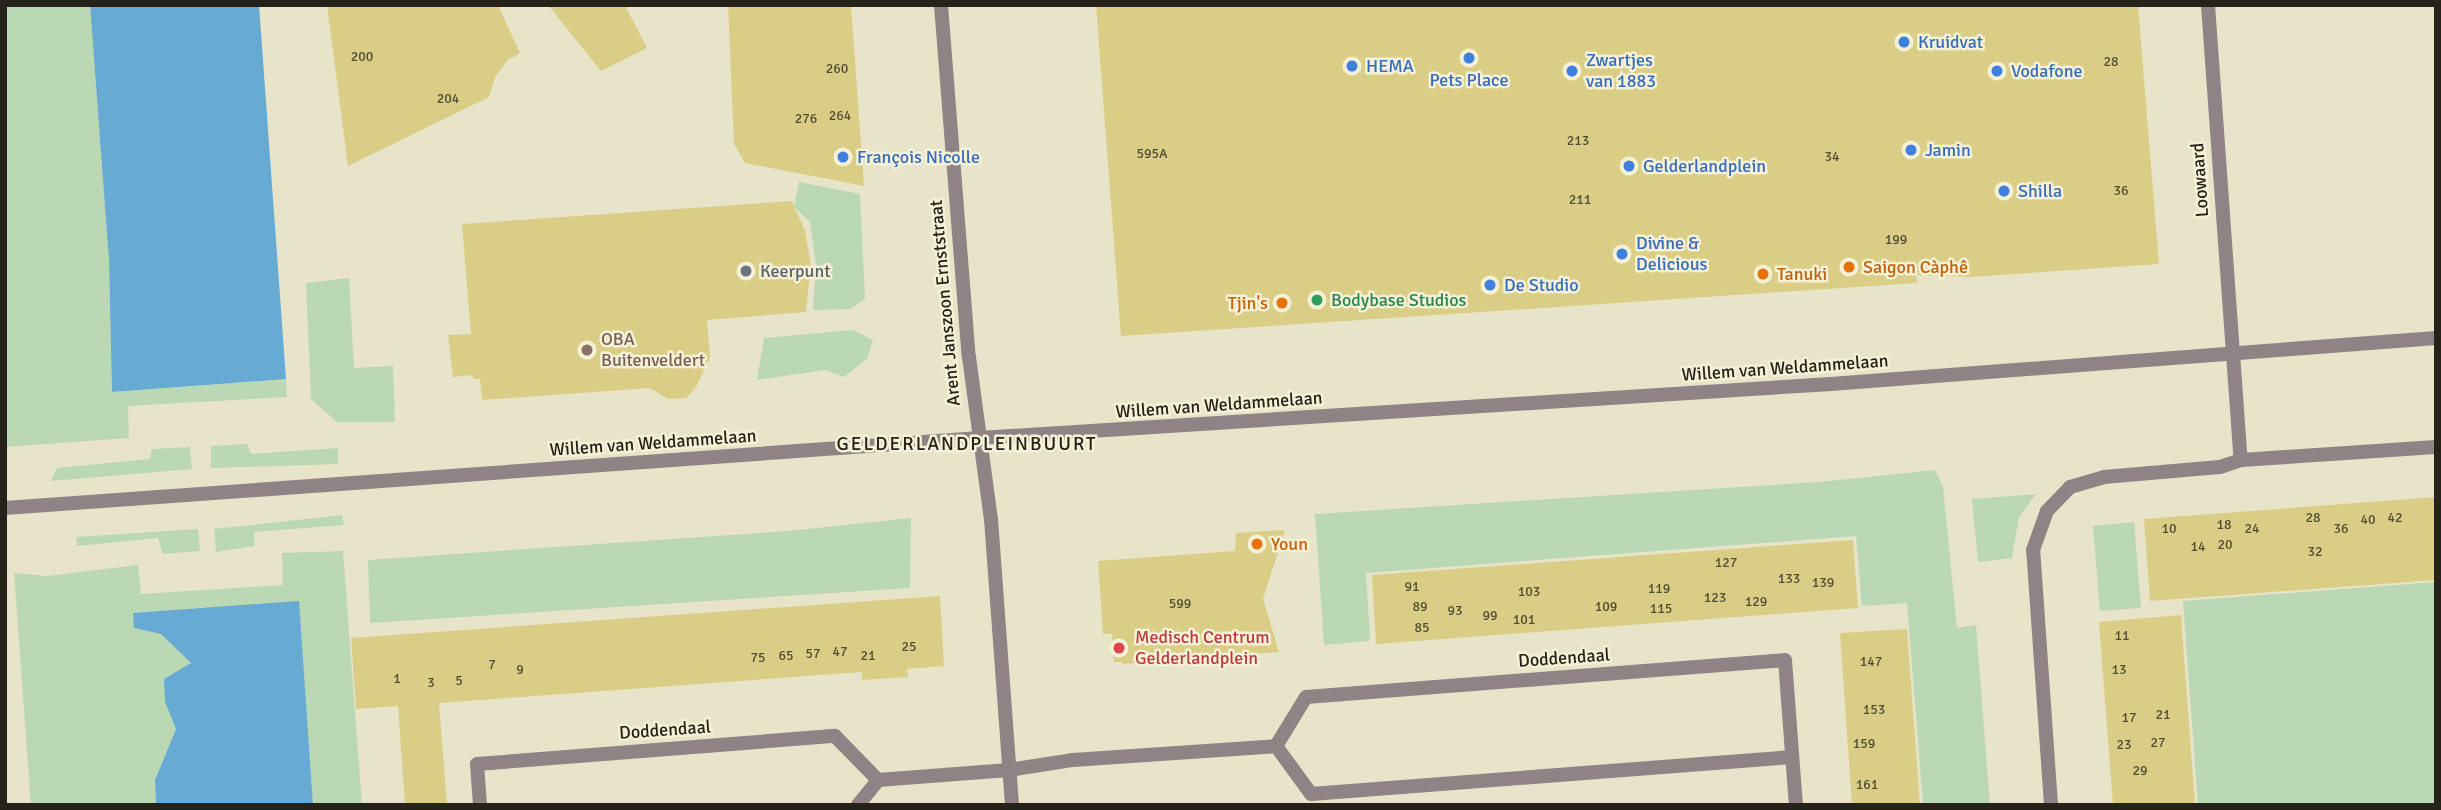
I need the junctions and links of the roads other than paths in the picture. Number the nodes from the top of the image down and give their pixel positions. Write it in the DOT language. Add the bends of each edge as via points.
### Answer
graph roads {
  1 [pos="941,5"];
  2 [pos="2208,5"];
  3 [pos="2436,338"];
  4 [pos="2233,352"];
  5 [pos="979,438"];
  6 [pos="2436,447"];
  7 [pos="2241,460"];
  8 [pos="5,508"];
  9 [pos="1276,746"];
  10 [pos="1792,757"];
  11 [pos="1009,770"];
  12 [pos="878,780"];
  13 [pos="480,805"];
  14 [pos="858,805"];
  15 [pos="1012,805"];
  16 [pos="1796,805"];
  17 [pos="2051,805"];
  1 -- 5 [label="street, Arent Janszoon Ernststraat"];
  2 -- 4 [label="street, Loowaard"];
  3 -- 4 [label="street, Willem van Weldammelaan"];
  4 -- 5 [label="street, Willem van Weldammelaan" via="1817,385"];
  4 -- 7 [label="street, Loowaard"];
  5 -- 8 [label="street, Willem van Weldammelaan"];
  5 -- 11 [label="street, Arent Janszoon Ernststraat" via="991,519"];
  6 -- 7 [label="street"];
  7 -- 17 [label="street" via="2220,467 2104,477 2070,487 2047,511 2037,535 2033,564"];
  9 -- 10 [label="street" via="1311,794"];
  9 -- 10 [label="street, Doddendaal" via="1306,697 1785,660"];
  9 -- 11 [label="street" via="1073,760"];
  10 -- 16 [label="street, Doddendaal"];
  11 -- 12 [label="street"];
  11 -- 15 [label="street, Arent Janszoon Ernststraat"];
  12 -- 13 [label="street, Doddendaal" via="835,736 477,764"];
  12 -- 14 [label="street"];
}
